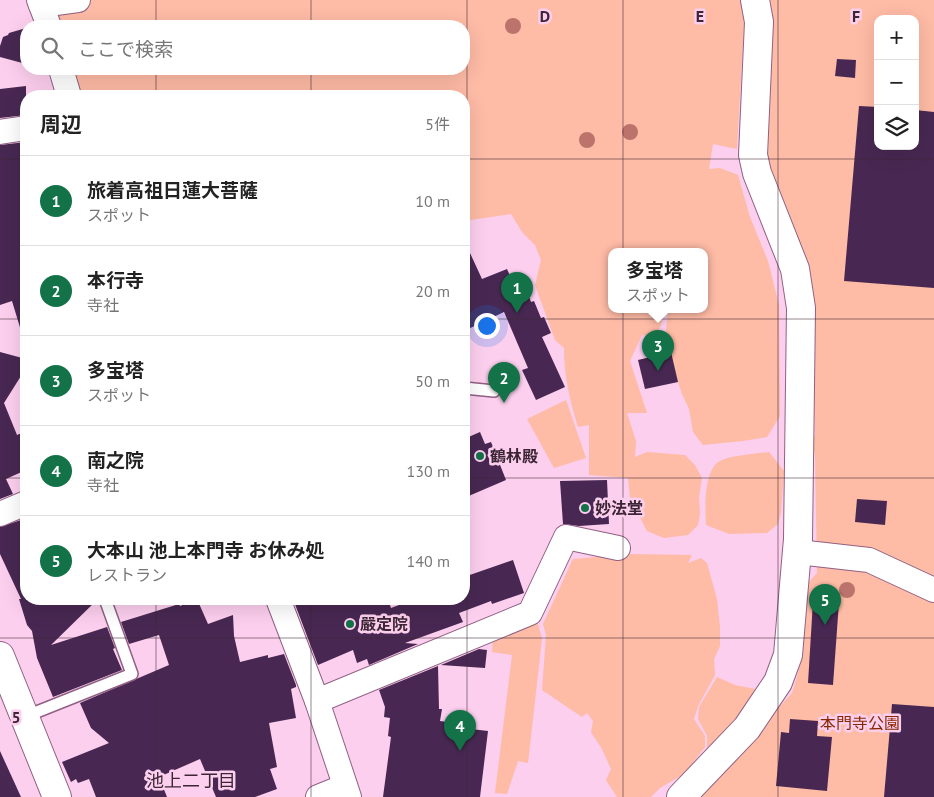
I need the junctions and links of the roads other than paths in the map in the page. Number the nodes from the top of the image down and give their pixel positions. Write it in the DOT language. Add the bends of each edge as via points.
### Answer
graph roads {
  1 [pos="78,0"];
  2 [pos="756,0"];
  3 [pos="43,10"];
  4 [pos="63,75"];
  5 [pos="67,90"];
  6 [pos="20,129"];
  7 [pos="0,132"];
  8 [pos="470,388"];
  9 [pos="494,390"];
  10 [pos="20,506"];
  11 [pos="0,514"];
  12 [pos="618,548"];
  13 [pos="798,552"];
  14 [pos="934,590"];
  15 [pos="107,605"];
  16 [pos="280,605"];
  17 [pos="0,656"];
  18 [pos="317,701"];
  19 [pos="24,716"];
  20 [pos="347,791"];
  21 [pos="57,797"];
  22 [pos="318,797"];
  23 [pos="681,797"];
  1 -- 3 [label="street"];
  2 -- 13 [label="street" via="759,22 754,155 757,173 796,270 801,308"];
  4 -- 5 [label="street"];
  6 -- 7 [label="street"];
  8 -- 9 [label="lane"];
  10 -- 11 [label="street"];
  12 -- 18 [label="street" via="566,537 530,613"];
  13 -- 14 [label="street" via="869,560"];
  13 -- 23 [label="street" via="788,655 778,682 747,728"];
  15 -- 19 [label="lane" via="132,674"];
  16 -- 18 [label="street"];
  17 -- 19 [label="street"];
  18 -- 20 [label="street"];
  19 -- 21 [label="street"];
  20 -- 22 [label="street"];
}
